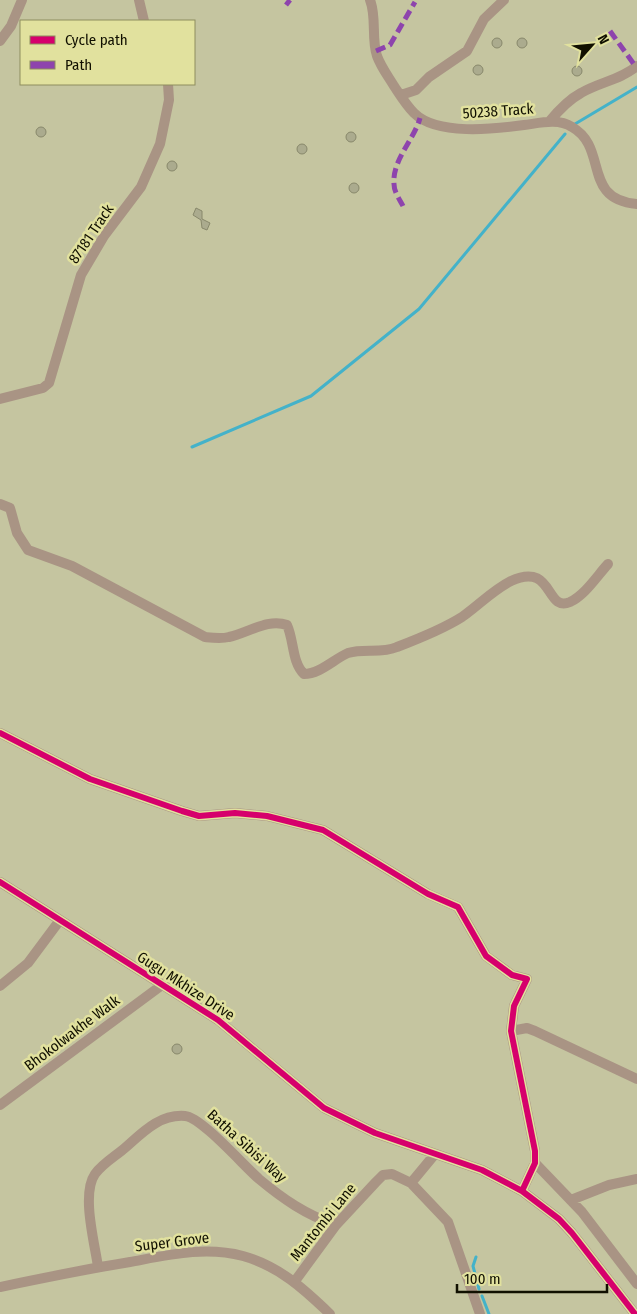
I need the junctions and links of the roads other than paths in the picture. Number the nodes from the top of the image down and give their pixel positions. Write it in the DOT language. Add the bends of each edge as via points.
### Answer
graph roads {
  1 [pos="22,0"];
  2 [pos="139,0"];
  3 [pos="370,0"];
  4 [pos="504,0"];
  5 [pos="144,20"];
  6 [pos="0,41"];
  7 [pos="637,66"];
  8 [pos="168,85"];
  9 [pos="400,96"];
  10 [pos="549,122"];
  11 [pos="637,204"];
  12 [pos="0,399"];
  13 [pos="0,504"];
  14 [pos="608,564"];
  15 [pos="0,733"];
  16 [pos="0,882"];
  17 [pos="60,920"];
  18 [pos="162,985"];
  19 [pos="0,986"];
  20 [pos="511,1031"];
  21 [pos="637,1079"];
  22 [pos="0,1105"];
  23 [pos="435,1154"];
  24 [pos="536,1163"];
  25 [pos="637,1179"];
  26 [pos="411,1184"];
  27 [pos="522,1191"];
  28 [pos="571,1200"];
  29 [pos="336,1225"];
  30 [pos="98,1267"];
  31 [pos="295,1281"];
  32 [pos="637,1284"];
  33 [pos="0,1287"];
  34 [pos="330,1314"];
  35 [pos="480,1314"];
  36 [pos="636,1314"];
  1 -- 6 [label="street" via="12,26"];
  2 -- 5 [label="street"];
  3 -- 9 [label="street, 50238 Track" via="377,56"];
  4 -- 9 [label="street" via="484,19 467,51 429,76 416,90"];
  7 -- 10 [label="street" via="619,78 580,93"];
  8 -- 12 [label="street, 87181 Track" via="169,100 160,144 141,187 104,236 81,275 49,383 44,388"];
  9 -- 10 [label="street, 50238 Track" via="423,120 459,129"];
  10 -- 11 [label="street, 50238 Track" via="562,123 580,132 592,148 602,186 616,199"];
  13 -- 14 [label="street" via="10,508 17,533 28,550 72,566 205,637 230,637 276,623 287,626 298,666 304,674 353,652 379,652 396,647 460,618 487,596 521,577 530,575 538,578 555,600 570,602"];
  15 -- 20 [label="street" via="90,779 182,811 206,816 235,813 267,816 307,825 342,840 428,894 458,907 486,956 512,974 526,979 514,1006"];
  16 -- 17 [label="street, Gugu Mkhize Drive"];
  17 -- 18 [label="street, Gugu Mkhize Drive"];
  17 -- 19 [label="street" via="28,963"];
  18 -- 22 [label="street, Bhokolwakhe Walk"];
  18 -- 23 [label="street, Gugu Mkhize Drive" via="232,1030 324,1108 375,1133"];
  20 -- 21 [label="street" via="535,1030"];
  20 -- 24 [label="street"];
  23 -- 26 [label="street"];
  23 -- 27 [label="street, Gugu Mkhize Drive" via="482,1170"];
  24 -- 27 [label="street"];
  24 -- 28 [label="street"];
  25 -- 28 [label="street" via="609,1185"];
  26 -- 29 [label="street, Mantombi Lane" via="392,1174 383,1175"];
  26 -- 35 [label="street" via="448,1222"];
  27 -- 36 [label="street, Gugu Mkhize Drive" via="559,1219"];
  28 -- 32 [label="street"];
  29 -- 30 [label="street, Batha Sibisi Way" via="293,1206 197,1120 186,1116 171,1117 155,1123 136,1138 101,1167 91,1181 89,1195"];
  29 -- 31 [label="street, Mantombi Lane"];
  30 -- 31 [label="street, Super Grove" via="184,1252 219,1251 260,1262"];
  30 -- 33 [label="street, Super Grove"];
  31 -- 34 [label="street, Super Grove"];
}
